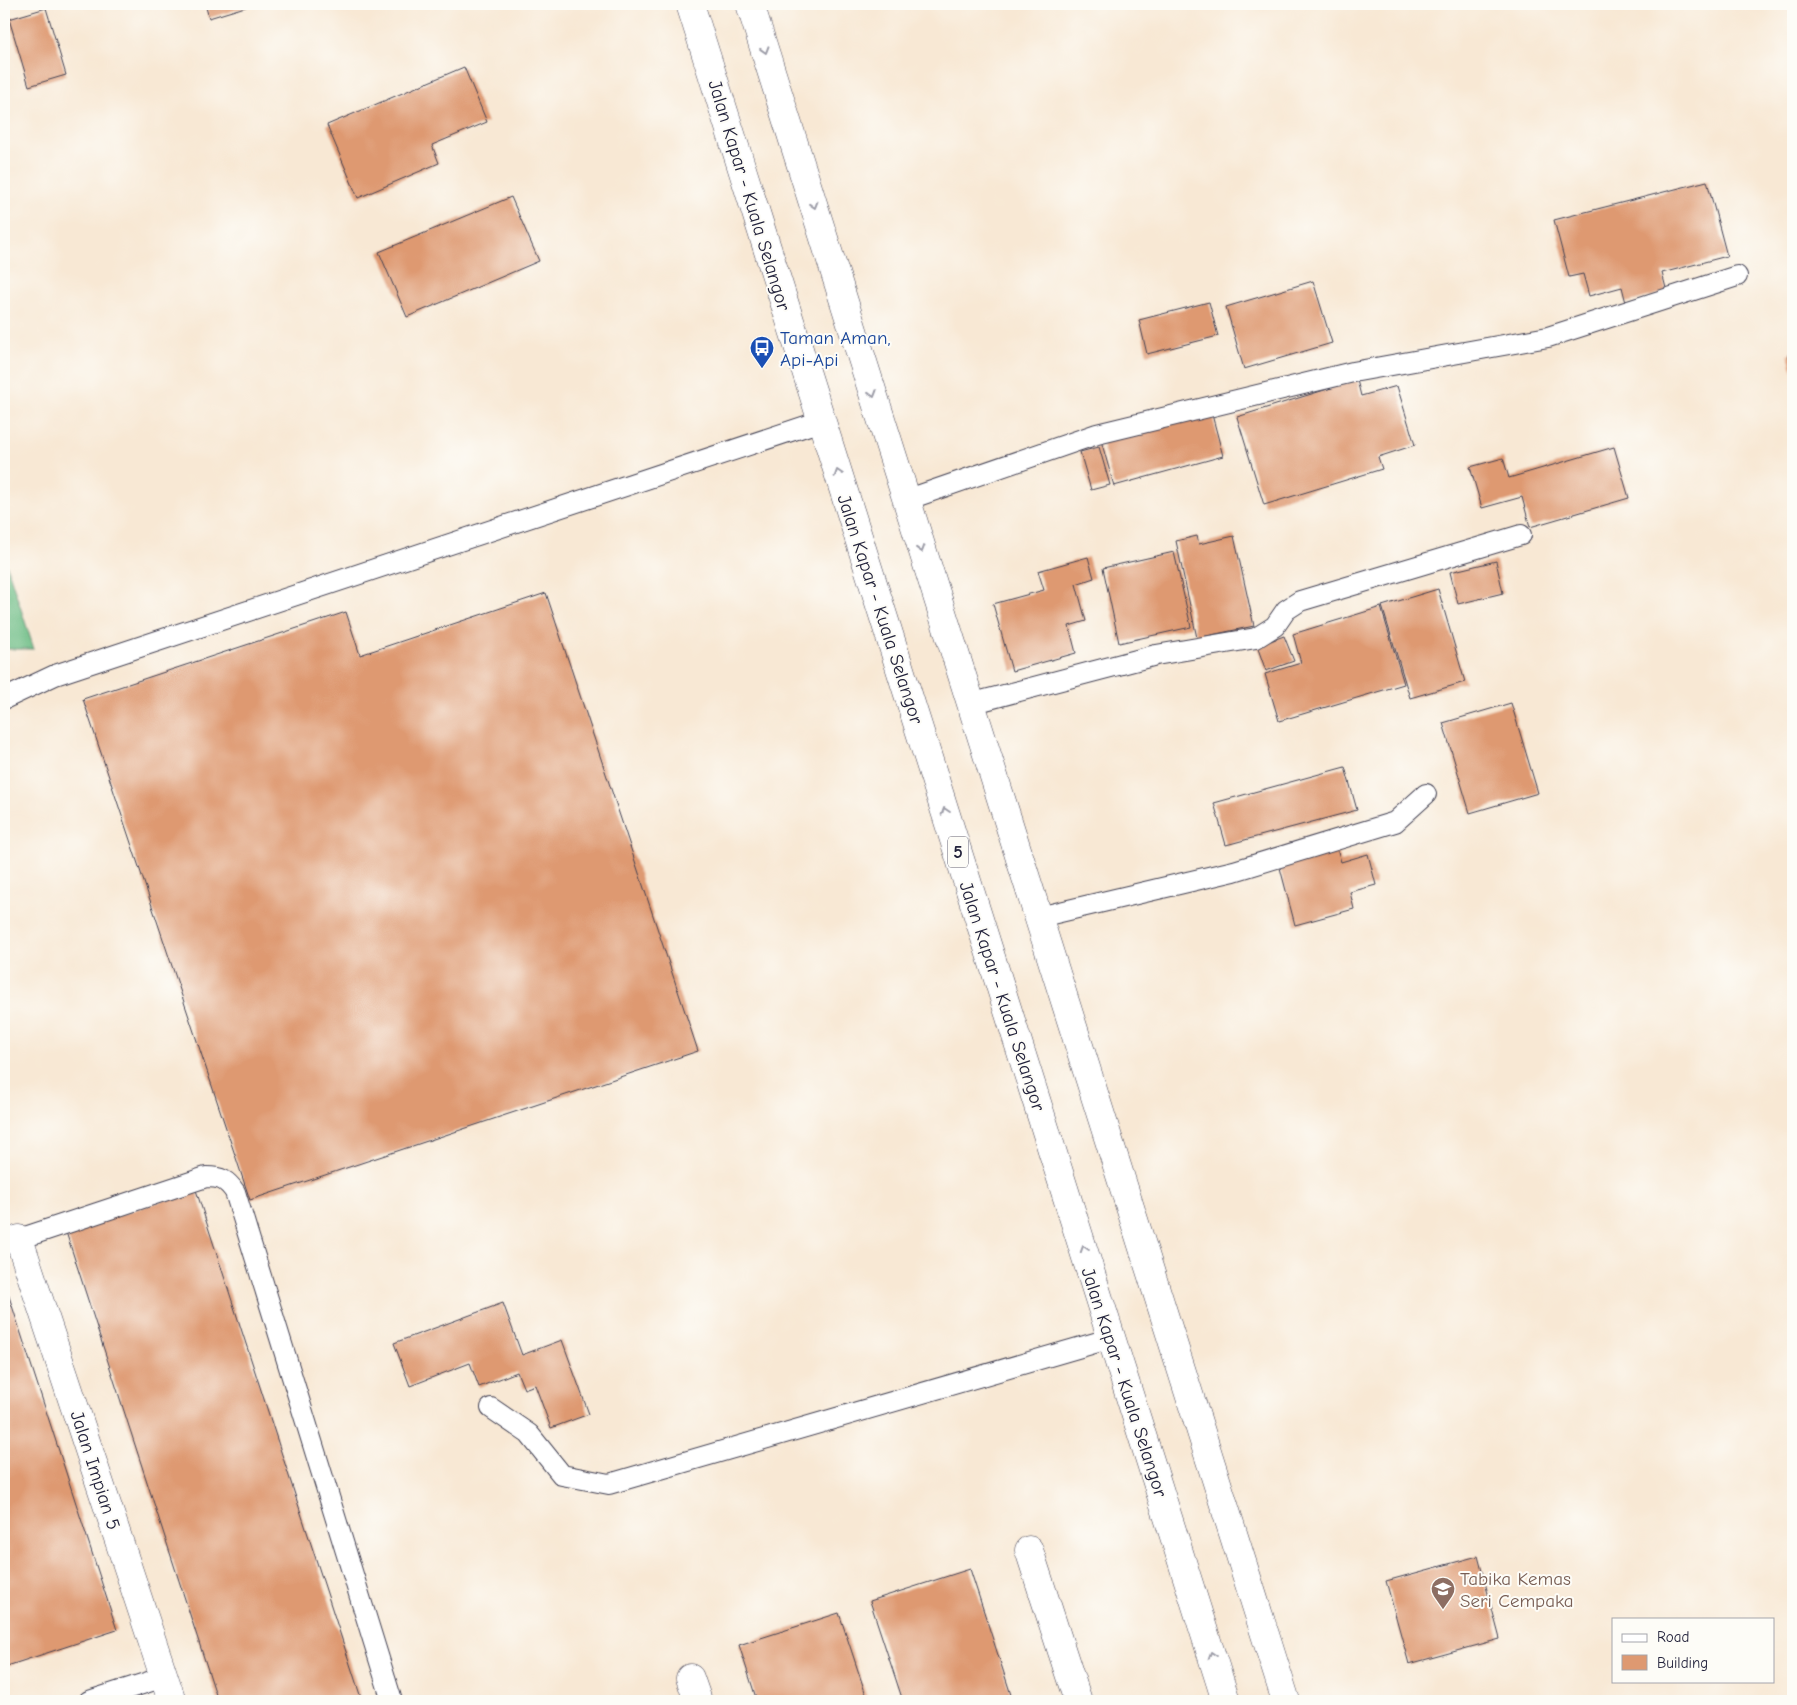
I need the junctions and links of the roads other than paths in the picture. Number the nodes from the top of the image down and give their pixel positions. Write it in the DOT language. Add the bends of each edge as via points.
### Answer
graph roads {
  1 [pos="690,4"];
  2 [pos="750,4"];
  3 [pos="1737,276"];
  4 [pos="821,421"];
  5 [pos="906,500"];
  6 [pos="1521,535"];
  7 [pos="4,698"];
  8 [pos="970,704"];
  9 [pos="1426,794"];
  10 [pos="1039,917"];
  11 [pos="11,1242"];
  12 [pos="1112,1338"];
  13 [pos="490,1408"];
  14 [pos="1029,1550"];
  15 [pos="168,1689"];
  16 [pos="89,1701"];
  17 [pos="392,1701"];
  18 [pos="1078,1701"];
  19 [pos="1226,1701"];
  20 [pos="1286,1701"];
  1 -- 4 [label="main road, Jalan Kapar - Kuala Selangor / 5"];
  2 -- 5 [label="main road, one-way"];
  3 -- 5 [label="lane" via="1548,337 1353,372 1097,434"];
  4 -- 7 [label="lane" via="55,675"];
  12 -- 4 [label="main road, Jalan Kapar - Kuala Selangor / 5, one-way"];
  5 -- 8 [label="main road, one-way"];
  6 -- 8 [label="lane" via="1300,601 1286,610 1275,626 1256,638 1156,655"];
  8 -- 10 [label="main road"];
  9 -- 10 [label="lane" via="1395,822 1234,871"];
  10 -- 20 [label="main road"];
  11 -- 15 [label="main road, Jalan Impian 5"];
  11 -- 17 [label="lane" via="206,1177 218,1177 229,1182 235,1192"];
  12 -- 13 [label="lane" via="609,1484 562,1475 529,1434"];
  19 -- 12 [label="main road, Jalan Kapar - Kuala Selangor / 5, one-way"];
  14 -- 18 [label="main road"];
  15 -- 16 [label="lane"];
}
